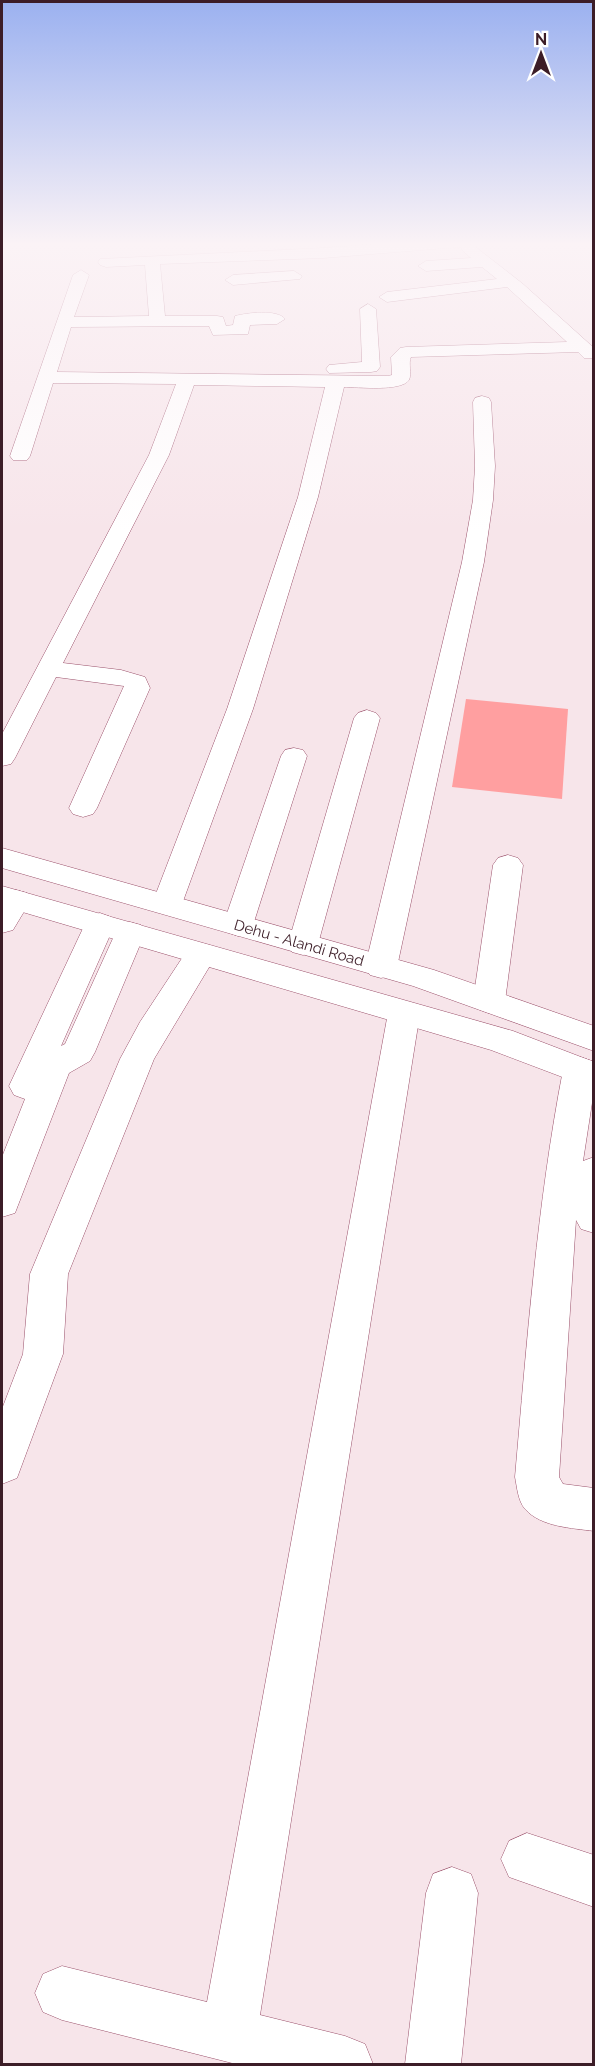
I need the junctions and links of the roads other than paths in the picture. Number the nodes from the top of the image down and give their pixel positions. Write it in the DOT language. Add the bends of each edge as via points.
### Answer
graph roads {
  1 [pos="59,338"];
  2 [pos="230,338"];
  3 [pos="370,338"];
  4 [pos="585,345"];
  5 [pos="46,377"];
  6 [pos="336,381"];
  7 [pos="185,384"];
  8 [pos="482,402"];
  9 [pos="20,456"];
  10 [pos="47,669"];
  11 [pos="367,718"];
  12 [pos="294,756"];
  13 [pos="2,758"];
  14 [pos="83,808"];
  15 [pos="2,858"];
  16 [pos="508,865"];
  17 [pos="167,904"];
  18 [pos="6,907"];
  19 [pos="238,925"];
  20 [pos="115,929"];
  21 [pos="303,944"];
  22 [pos="201,954"];
  23 [pos="381,967"];
  24 [pos="489,1001"];
  25 [pos="404,1013"];
  26 [pos="589,1062"];
  27 [pos="2,1139"];
  28 [pos="594,1172"];
  29 [pos="2,1202"];
  30 [pos="594,1218"];
  31 [pos="2,1463"];
  32 [pos="594,1510"];
  33 [pos="527,1859"];
  34 [pos="594,1881"];
  35 [pos="452,1893"];
  36 [pos="62,1993"];
  37 [pos="229,2035"];
  38 [pos="345,2064"];
  39 [pos="433,2064"];
  1 -- 5 [label="street"];
  2 -- 3 [label="street" via="234,357 243,367 353,370 372,367"];
  4 -- 6 [label="street" via="418,350 400,357 401,378 396,381"];
  5 -- 6 [label="street"];
  5 -- 9 [label="street"];
  6 -- 17 [label="street" via="308,498 247,687"];
  7 -- 10 [label="street" via="159,455"];
  8 -- 23 [label="street" via="483,489 473,562"];
  10 -- 13 [label="street"];
  10 -- 14 [label="street" via="136,682"];
  11 -- 21 [label="street"];
  12 -- 19 [label="street"];
  15 -- 17 [label="street, Dehu - Alandi Road"];
  16 -- 24 [label="street"];
  17 -- 19 [label="street, Dehu - Alandi Road"];
  18 -- 20 [label="street"];
  19 -- 21 [label="street, Dehu - Alandi Road"];
  20 -- 22 [label="street"];
  20 -- 27 [label="street"];
  20 -- 29 [label="street" via="78,1052 55,1065"];
  21 -- 23 [label="street, Dehu - Alandi Road"];
  22 -- 25 [label="street"];
  22 -- 31 [label="street" via="137,1059 50,1274 43,1354"];
  23 -- 24 [label="street, Dehu - Alandi Road"];
  24 -- 26 [label="street, Dehu - Alandi Road"];
  25 -- 26 [label="street"];
  25 -- 37 [label="street"];
  26 -- 32 [label="street" via="562,1178 537,1477 540,1494 555,1504"];
  28 -- 30 [label="street" via="589,1209"];
  33 -- 34 [label="street"];
  35 -- 39 [label="street"];
  36 -- 37 [label="street"];
  37 -- 38 [label="street"];
}
